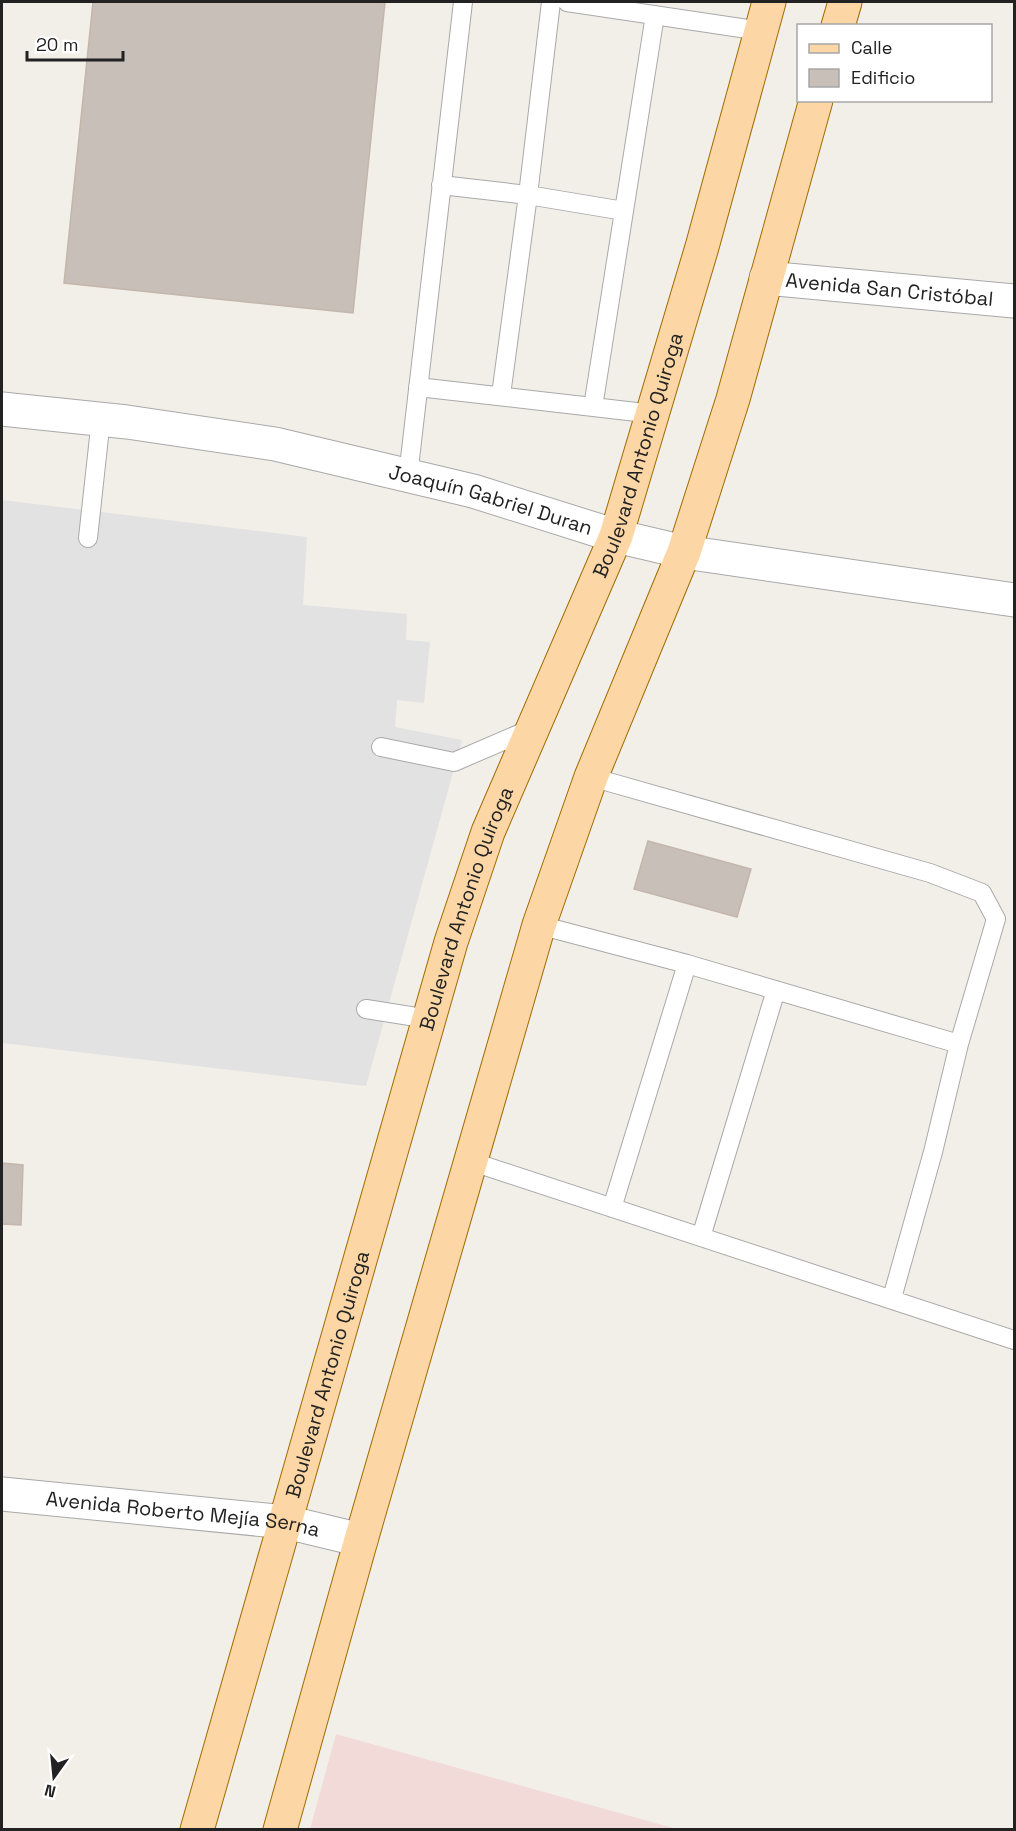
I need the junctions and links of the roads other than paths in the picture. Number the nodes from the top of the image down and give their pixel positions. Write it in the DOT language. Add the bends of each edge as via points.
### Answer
graph roads {
  1 [pos="463,2"];
  2 [pos="551,2"];
  3 [pos="567,2"];
  4 [pos="845,2"];
  5 [pos="655,15"];
  6 [pos="765,16"];
  7 [pos="839,24"];
  8 [pos="815,102"];
  9 [pos="441,184"];
  10 [pos="528,195"];
  11 [pos="624,212"];
  12 [pos="766,278"];
  13 [pos="1014,301"];
  14 [pos="418,387"];
  15 [pos="501,395"];
  16 [pos="593,406"];
  17 [pos="2,409"];
  18 [pos="654,414"];
  19 [pos="101,419"];
  20 [pos="408,476"];
  21 [pos="616,537"];
  22 [pos="88,538"];
  23 [pos="684,552"];
  24 [pos="1014,600"];
  25 [pos="534,728"];
  26 [pos="381,747"];
  27 [pos="591,777"];
  28 [pos="539,925"];
  29 [pos="687,964"];
  30 [pos="776,990"];
  31 [pos="366,1009"];
  32 [pos="429,1019"];
  33 [pos="959,1044"];
  34 [pos="470,1161"];
  35 [pos="612,1208"];
  36 [pos="701,1237"];
  37 [pos="892,1298"];
  38 [pos="1014,1340"];
  39 [pos="2,1494"];
  40 [pos="286,1522"];
  41 [pos="361,1540"];
  42 [pos="197,1830"];
  43 [pos="280,1830"];
  1 -- 9 [label="lane"];
  2 -- 10 [label="lane"];
  3 -- 5 [label="lane"];
  4 -- 7 [label="main road"];
  5 -- 6 [label="lane"];
  5 -- 11 [label="lane"];
  6 -- 18 [label="main road, Boulevard Antonio Quiroga"];
  8 -- 12 [label="main road"];
  9 -- 10 [label="lane"];
  9 -- 14 [label="lane"];
  10 -- 11 [label="lane"];
  10 -- 15 [label="lane"];
  11 -- 16 [label="lane"];
  12 -- 13 [label="street, Avenida San Cristóbal"];
  12 -- 23 [label="main road" via="733,399"];
  14 -- 15 [label="lane"];
  14 -- 20 [label="lane"];
  15 -- 16 [label="lane"];
  16 -- 18 [label="lane"];
  17 -- 19 [label="street, Joaquín Gabriel Duran"];
  18 -- 21 [label="main road, Boulevard Antonio Quiroga"];
  19 -- 20 [label="street, Joaquín Gabriel Duran" via="275,444"];
  19 -- 22 [label="lane"];
  20 -- 21 [label="street, Joaquín Gabriel Duran" via="472,491"];
  21 -- 23 [label="street, Joaquín Gabriel Duran"];
  21 -- 25 [label="main road, Boulevard Antonio Quiroga"];
  23 -- 24 [label="street, Joaquín Gabriel Duran"];
  23 -- 27 [label="main road"];
  25 -- 26 [label="lane" via="454,762"];
  25 -- 32 [label="main road, Boulevard Antonio Quiroga" via="488,832"];
  27 -- 28 [label="main road"];
  27 -- 33 [label="lane" via="930,873 982,893 996,919"];
  28 -- 29 [label="lane"];
  28 -- 34 [label="main road"];
  29 -- 30 [label="lane"];
  29 -- 35 [label="lane"];
  30 -- 33 [label="lane"];
  30 -- 36 [label="lane"];
  31 -- 32 [label="lane"];
  32 -- 40 [label="main road, Boulevard Antonio Quiroga"];
  33 -- 37 [label="lane"];
  34 -- 35 [label="lane"];
  34 -- 41 [label="main road"];
  35 -- 36 [label="lane"];
  36 -- 37 [label="lane"];
  37 -- 38 [label="lane"];
  39 -- 40 [label="street, Avenida Roberto Mejía Serna"];
  40 -- 41 [label="street, Avenida Roberto Mejía Serna"];
  40 -- 42 [label="main road, Boulevard Antonio Quiroga"];
  41 -- 43 [label="main road"];
}
